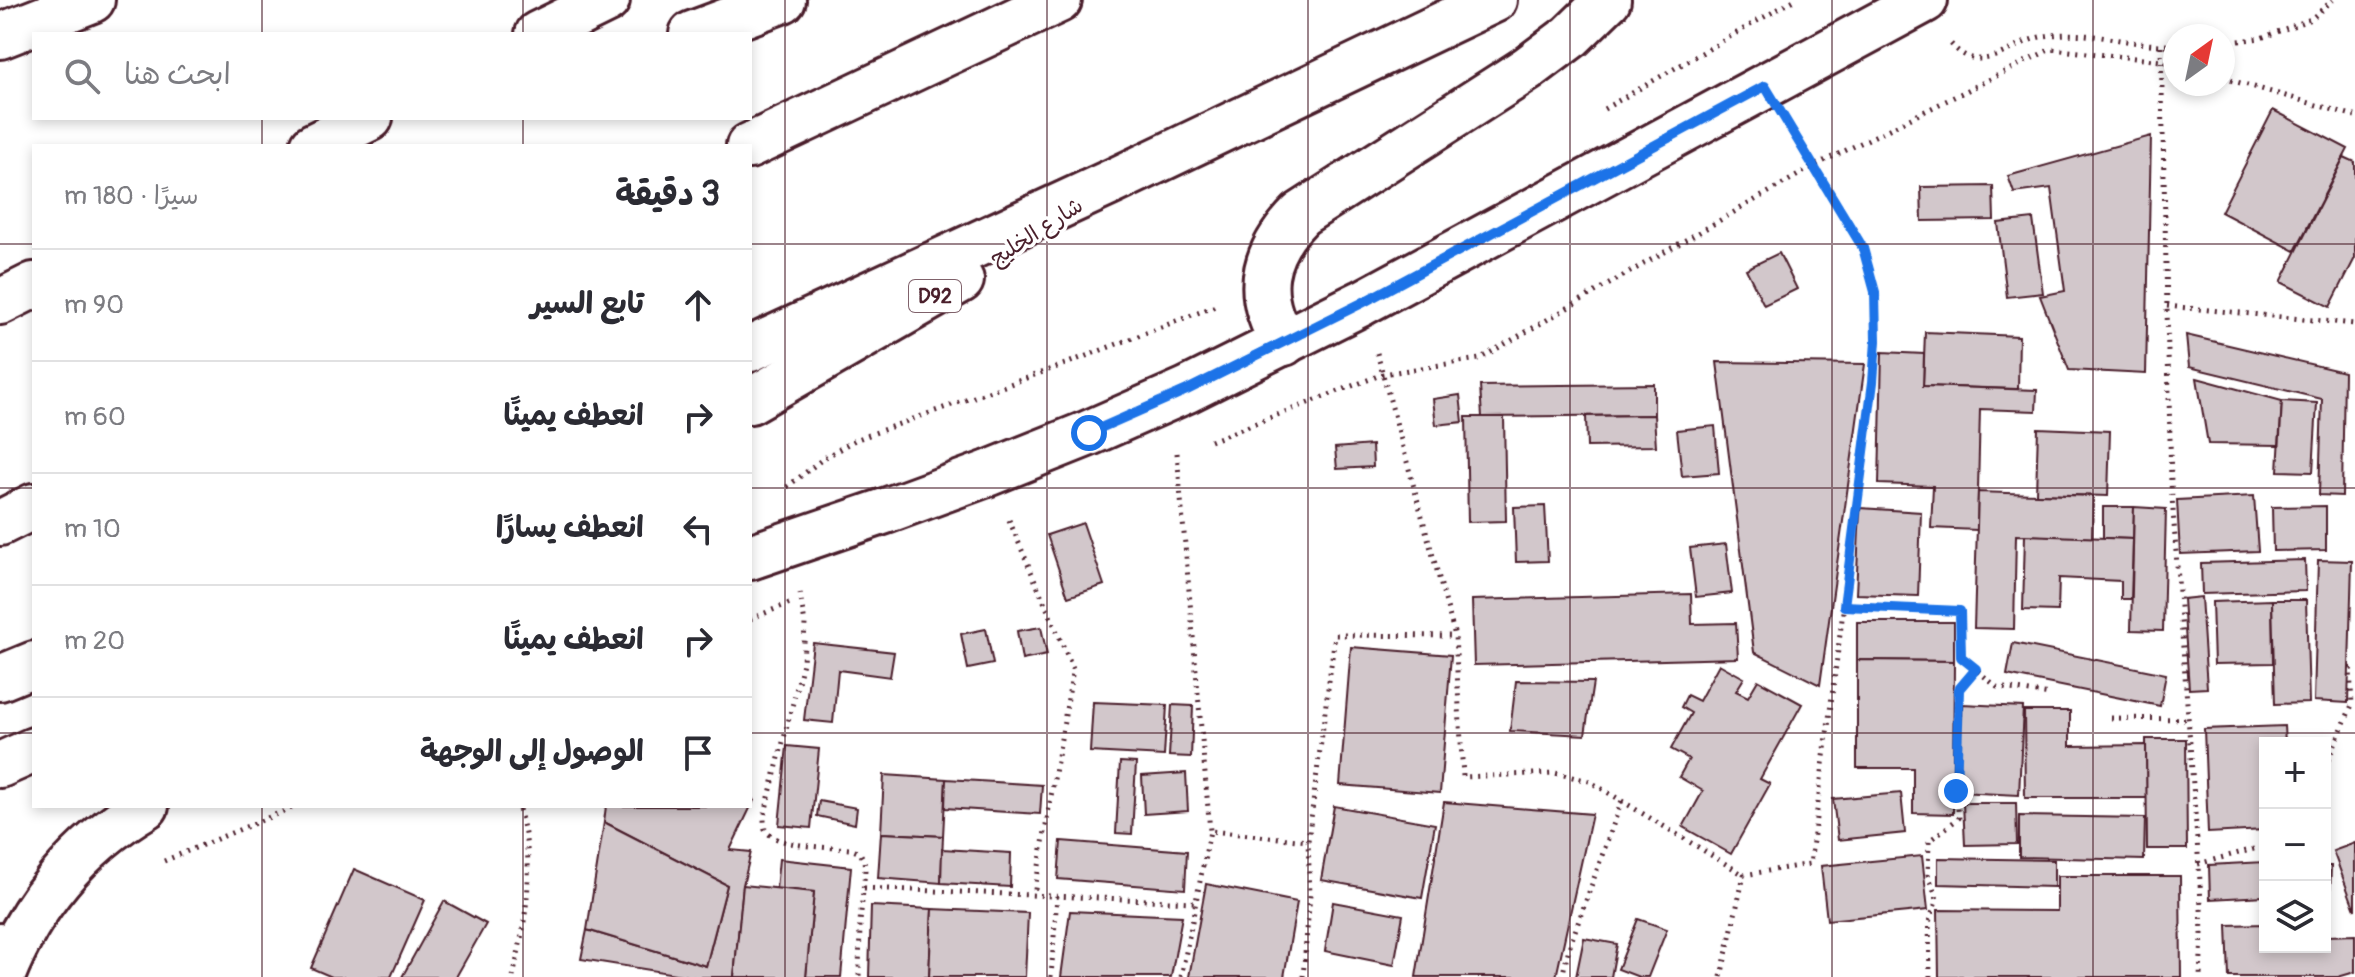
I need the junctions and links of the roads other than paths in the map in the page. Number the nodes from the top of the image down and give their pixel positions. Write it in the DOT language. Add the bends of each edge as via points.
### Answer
graph roads {
  1 [pos="92,0"];
  2 [pos="607,0"];
  3 [pos="783,0"];
  4 [pos="1059,0"];
  5 [pos="1494,0"];
  6 [pos="1608,0"];
  7 [pos="1923,1"];
  8 [pos="542,32"];
  9 [pos="697,32"];
  10 [pos="0,36"];
  11 [pos="369,120"];
  12 [pos="317,144"];
  13 [pos="752,145"];
  14 [pos="1114,181"];
  15 [pos="32,286"];
  16 [pos="0,302"];
  17 [pos="1284,343"];
  18 [pos="752,348"];
  19 [pos="752,400"];
  20 [pos="32,507"];
  21 [pos="0,523"];
  22 [pos="768,550"];
  23 [pos="32,665"];
  24 [pos="0,678"];
  25 [pos="32,751"];
  26 [pos="0,765"];
  27 [pos="143,808"];
  28 [pos="4,959"];
  1 -- 10 [label="main road"];
  2 -- 8 [label="main road"];
  3 -- 9 [label="main road"];
  4 -- 13 [label="main road"];
  5 -- 14 [label="main road, شارع الخليج / D92"];
  6 -- 17 [label="main road" via="1527,69 1289,226 1271,253 1265,287 1267,307"];
  7 -- 17 [label="main road"];
  11 -- 12 [label="main road"];
  14 -- 18 [label="main road, شارع الخليج / D92"];
  14 -- 19 [label="main road, شارع الخليج / D92" via="961,280"];
  15 -- 16 [label="main road"];
  17 -- 22 [label="main road" via="1075,439"];
  20 -- 21 [label="main road"];
  23 -- 24 [label="main road"];
  25 -- 26 [label="main road"];
  27 -- 28 [label="main road" via="74,862"];
}
